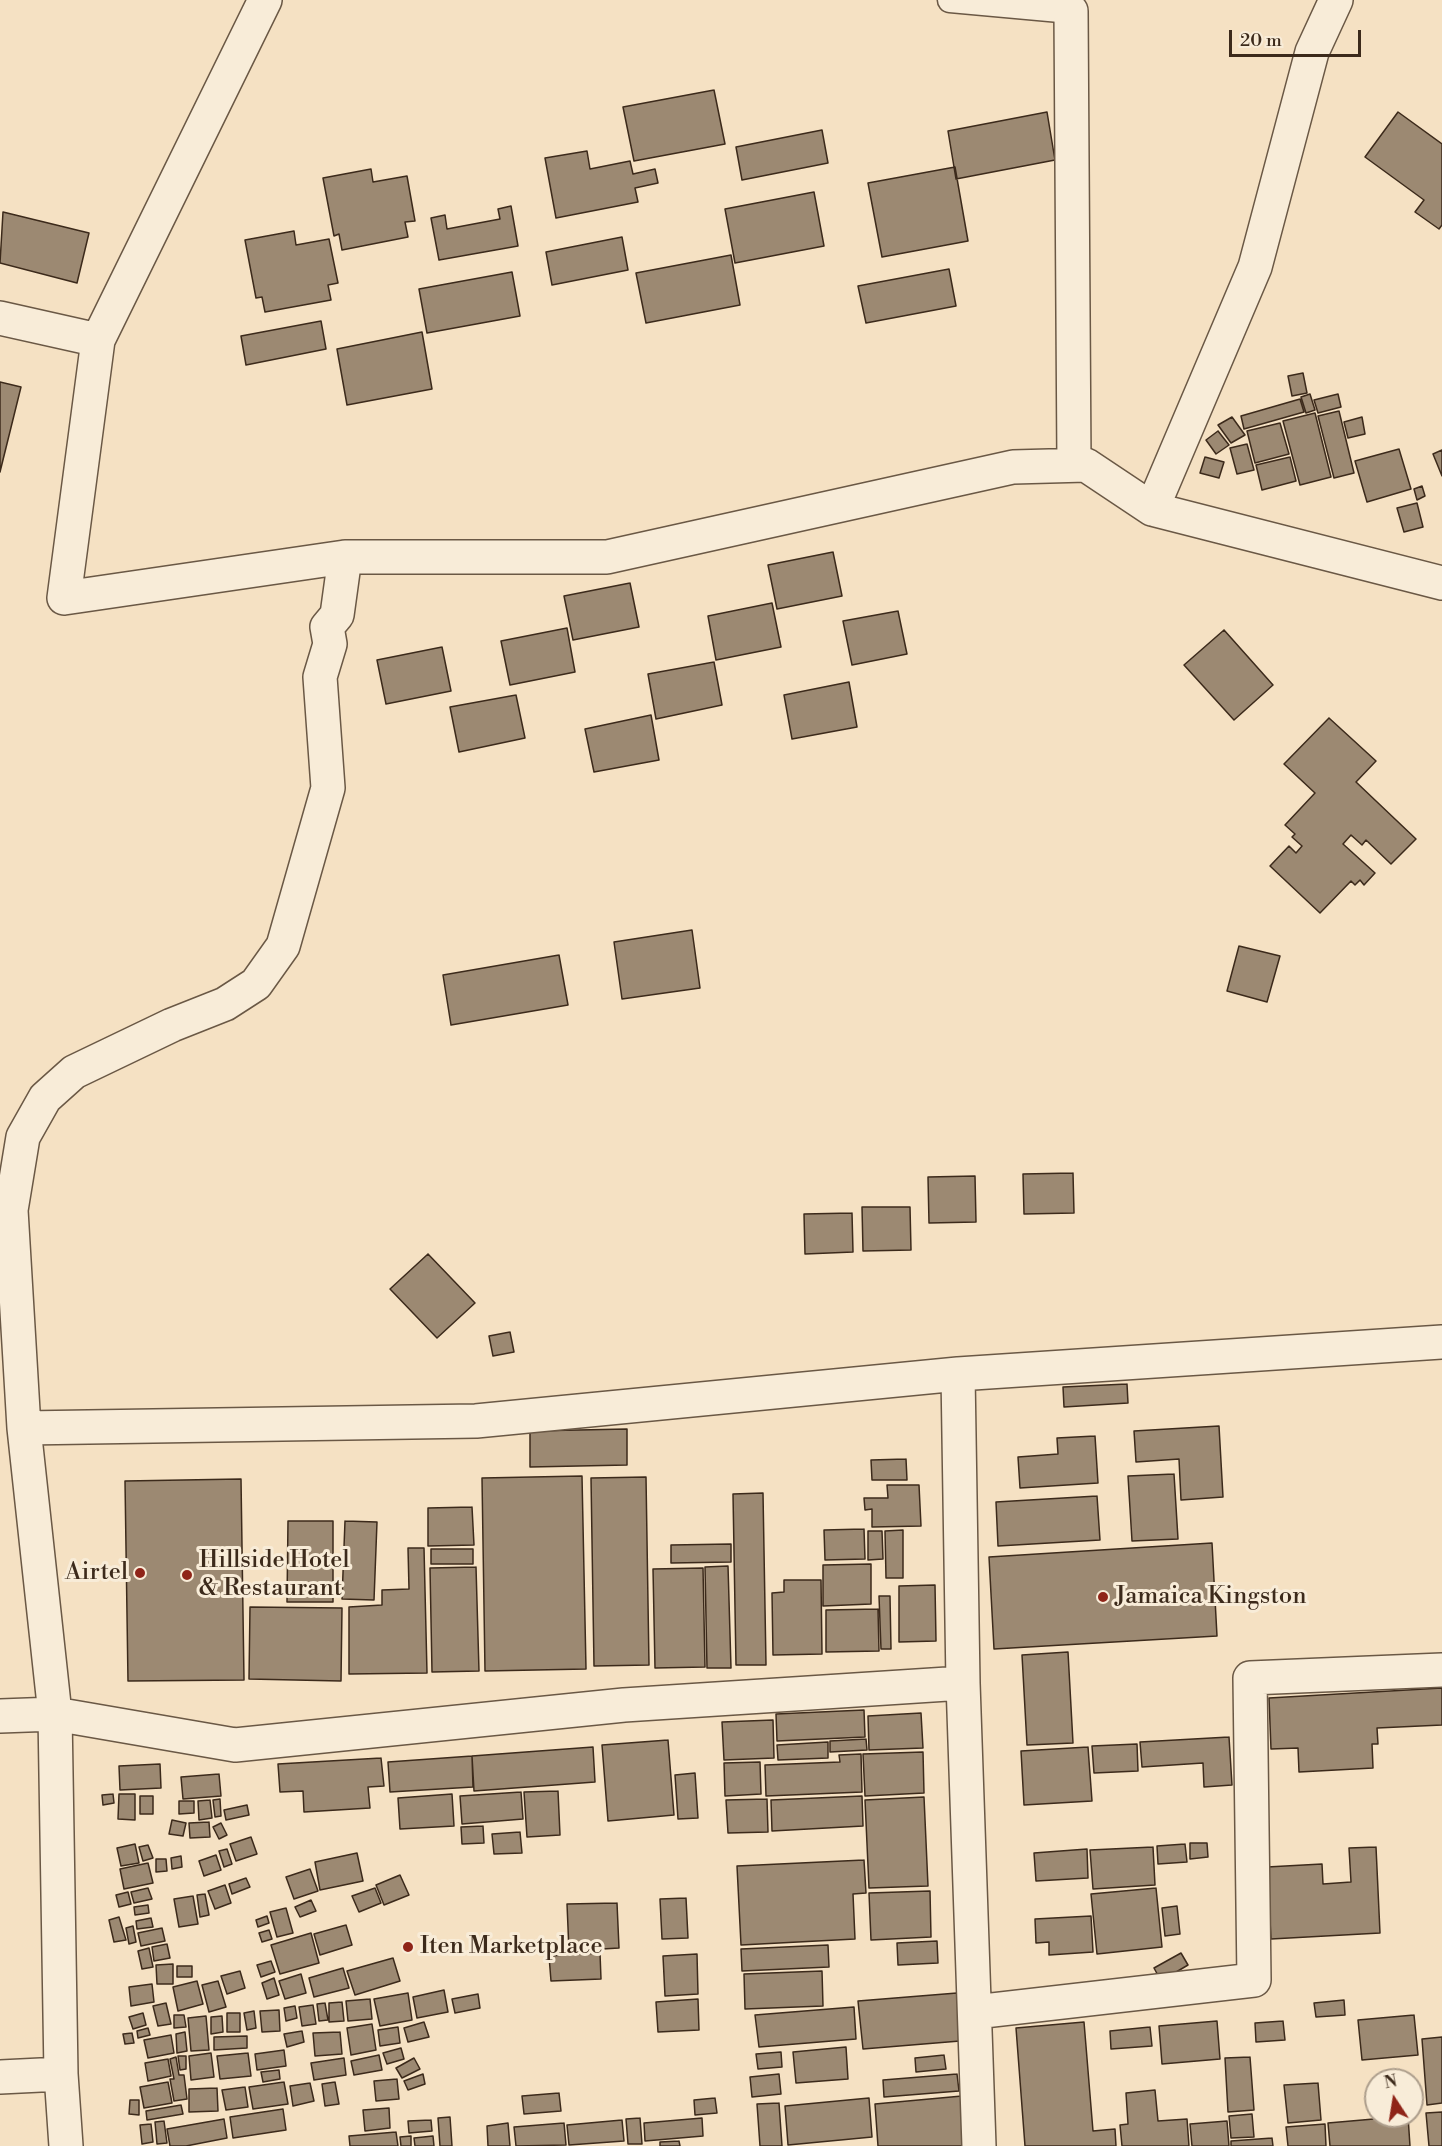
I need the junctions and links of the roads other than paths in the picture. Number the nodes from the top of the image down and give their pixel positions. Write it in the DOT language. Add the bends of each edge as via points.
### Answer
graph roads {
  1 [pos="265,0"];
  2 [pos="950,0"];
  3 [pos="1336,0"];
  4 [pos="1071,11"];
  5 [pos="0,318"];
  6 [pos="98,340"];
  7 [pos="1074,465"];
  8 [pos="1152,509"];
  9 [pos="345,556"];
  10 [pos="1442,582"];
  11 [pos="1442,1342"];
  12 [pos="958,1374"];
  13 [pos="24,1428"];
  14 [pos="1442,1671"];
  15 [pos="963,1683"];
  16 [pos="55,1714"];
  17 [pos="0,1716"];
  18 [pos="975,2012"];
  19 [pos="61,2074"];
  20 [pos="0,2077"];
  21 [pos="66,2146"];
  22 [pos="979,2146"];
  1 -- 6 [label="street"];
  2 -- 4 [label="lane"];
  3 -- 8 [label="street" via="1312,52 1255,267"];
  4 -- 7 [label="street"];
  5 -- 6 [label="street"];
  6 -- 9 [label="street" via="64,598"];
  7 -- 8 [label="street" via="1086,465"];
  7 -- 9 [label="street" via="1013,467 607,557"];
  8 -- 10 [label="street"];
  9 -- 13 [label="street" via="337,615 327,627 330,644 320,677 328,788 283,946 256,984 225,1004 74,1072 45,1098 23,1137 11,1210"];
  11 -- 12 [label="street"];
  12 -- 13 [label="street" via="476,1420"];
  12 -- 15 [label="street"];
  13 -- 16 [label="street"];
  14 -- 18 [label="street" via="1250,1678 1254,1980"];
  15 -- 16 [label="street" via="624,1705 235,1745"];
  15 -- 18 [label="street"];
  16 -- 17 [label="street"];
  16 -- 19 [label="street"];
  18 -- 22 [label="street"];
  19 -- 20 [label="street"];
  19 -- 21 [label="street"];
}
